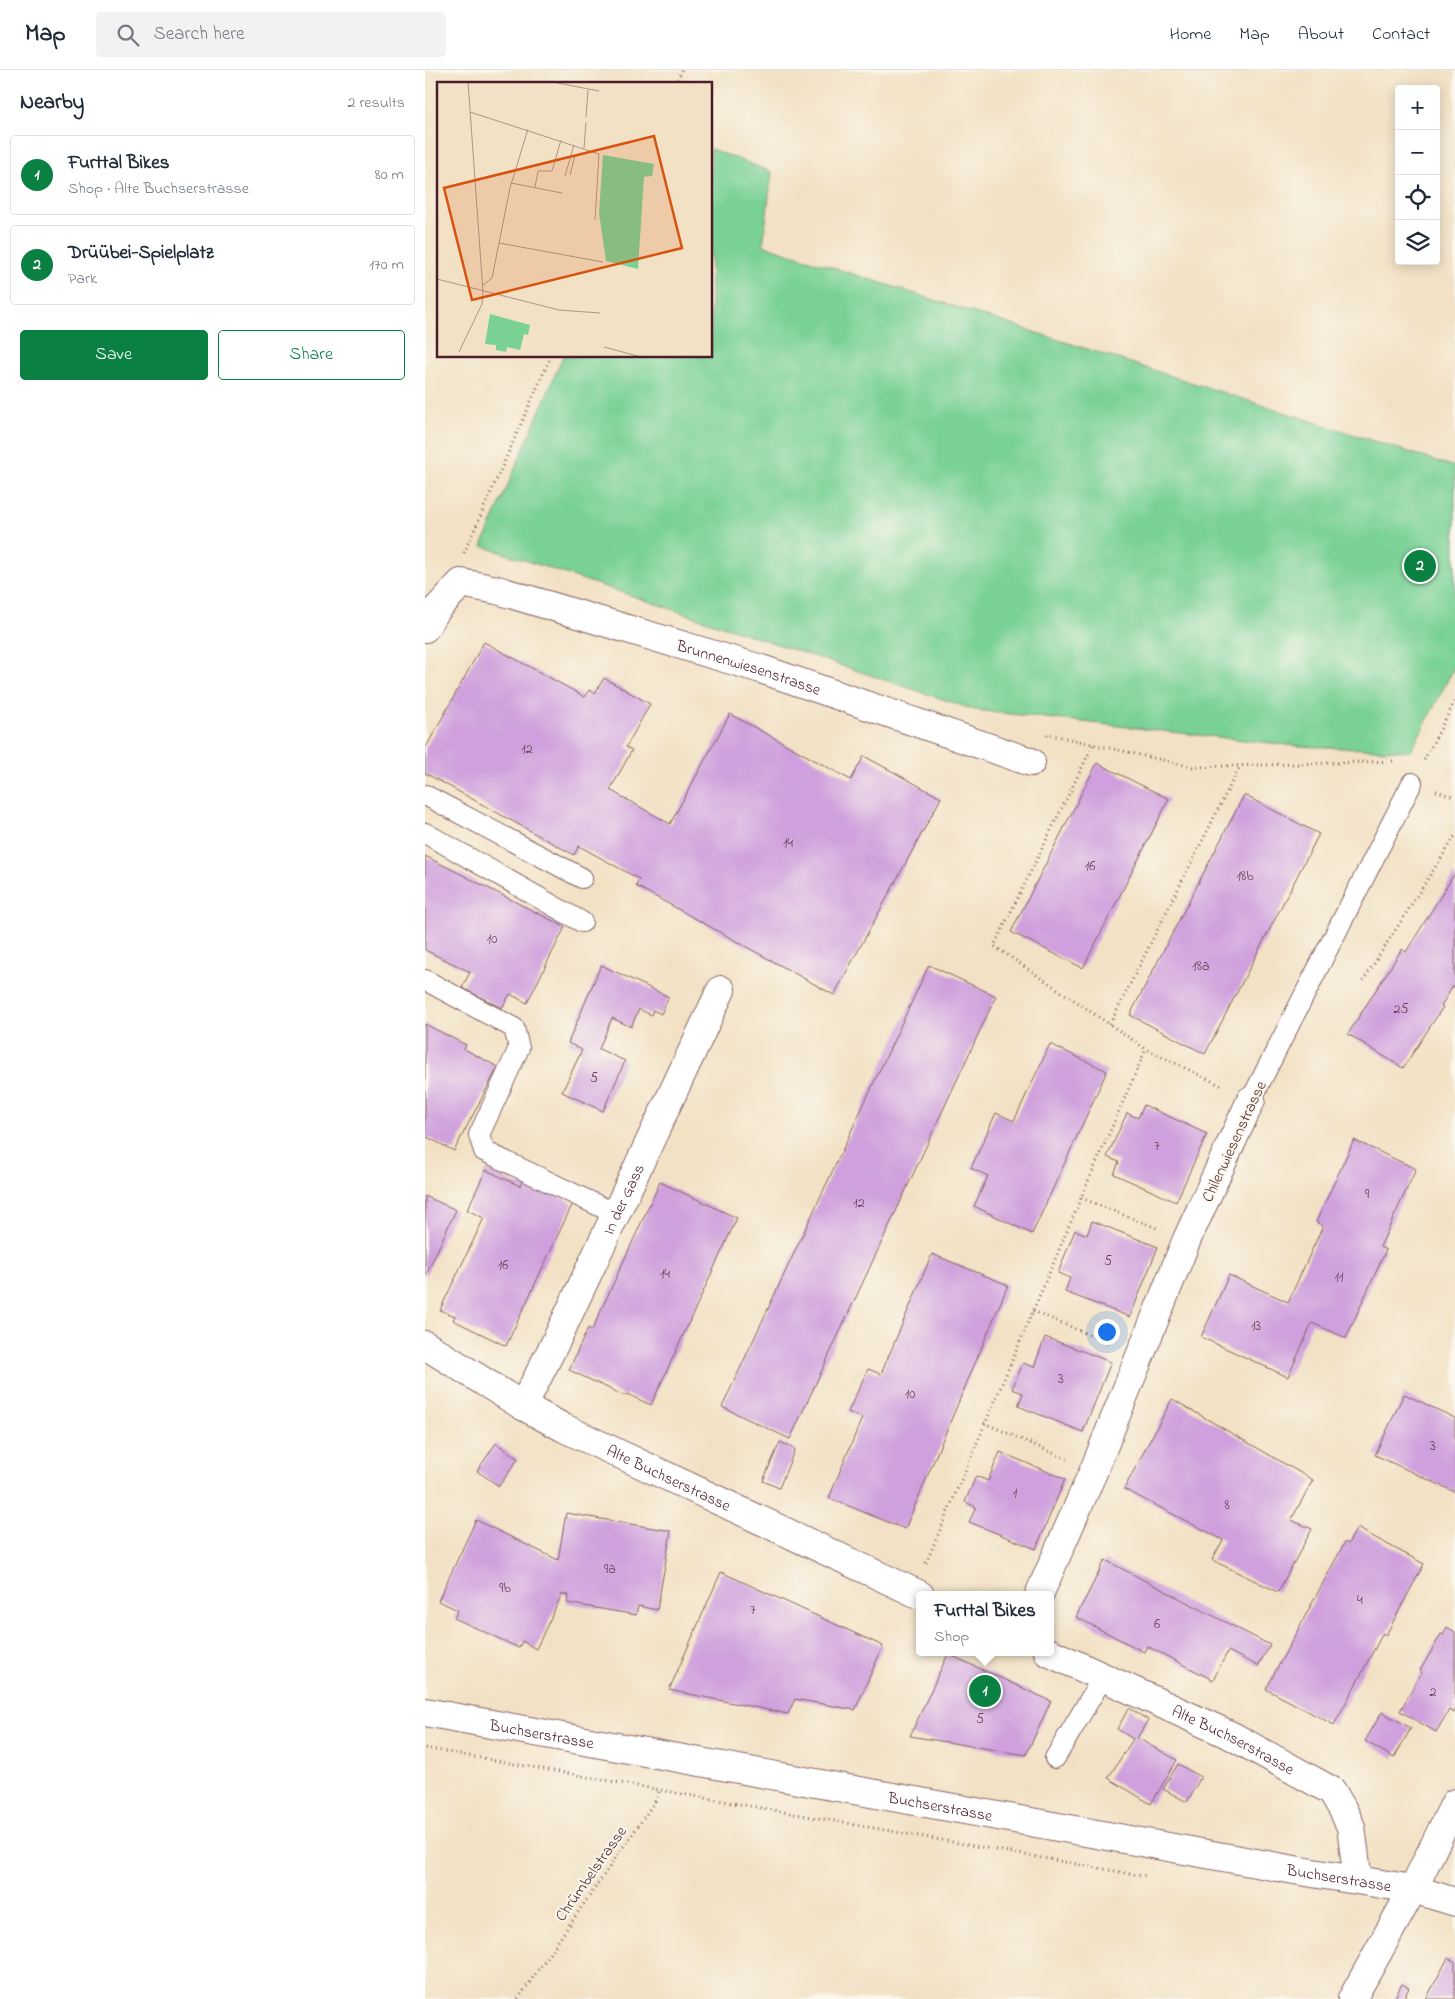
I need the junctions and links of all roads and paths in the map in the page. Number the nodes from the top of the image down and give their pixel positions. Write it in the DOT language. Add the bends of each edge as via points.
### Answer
graph roads {
  1 [pos="682,70"];
  2 [pos="676,82"];
  3 [pos="550,358"];
  4 [pos="461,583"];
  5 [pos="425,628"];
  6 [pos="1455,701"];
  7 [pos="1093,745"];
  8 [pos="1414,760"];
  9 [pos="1424,760"];
  10 [pos="1405,761"];
  11 [pos="1031,762"];
  12 [pos="1240,766"];
  13 [pos="1412,783"];
  14 [pos="425,795"];
  15 [pos="425,833"];
  16 [pos="1455,836"];
  17 [pos="583,878"];
  18 [pos="582,922"];
  19 [pos="425,980"];
  20 [pos="1363,981"];
  21 [pos="721,990"];
  22 [pos="1110,1024"];
  23 [pos="1146,1049"];
  24 [pos="1251,1100"];
  25 [pos="1081,1198"];
  26 [pos="616,1214"];
  27 [pos="1187,1239"];
  28 [pos="1033,1311"];
  29 [pos="425,1345"];
  30 [pos="1140,1356"];
  31 [pos="523,1406"];
  32 [pos="985,1423"];
  33 [pos="1094,1470"];
  34 [pos="918,1591"];
  35 [pos="1041,1591"];
  36 [pos="916,1593"];
  37 [pos="1054,1655"];
  38 [pos="1103,1677"];
  39 [pos="425,1712"];
  40 [pos="425,1748"];
  41 [pos="671,1756"];
  42 [pos="1055,1758"];
  43 [pos="660,1790"];
  44 [pos="1455,1803"];
  45 [pos="1143,1876"];
  46 [pos="1358,1880"];
  47 [pos="1413,1889"];
  48 [pos="1455,1902"];
  49 [pos="518,1999"];
  50 [pos="1351,1999"];
  1 -- 2 [label="path"];
  3 -- 4 [label="path" via="461,561"];
  4 -- 5 [label="street"];
  4 -- 11 [label="street, Brunnenwiesenstrasse" via="497,590 761,669"];
  6 -- 9 [label="path"];
  7 -- 11 [label="path" via="1048,734"];
  7 -- 12 [label="path" via="1193,767"];
  7 -- 22 [label="path" via="994,946"];
  8 -- 9 [label="path"];
  9 -- 13 [label="path"];
  10 -- 12 [label="path"];
  12 -- 22 [label="path"];
  13 -- 24 [label="lane, Chilenwiesenstrasse"];
  14 -- 17 [label="lane"];
  15 -- 18 [label="lane"];
  16 -- 20 [label="path"];
  19 -- 26 [label="lane" via="514,1028 519,1048 479,1135 484,1151"];
  21 -- 26 [label="street, In der Gass"];
  22 -- 23 [label="path"];
  23 -- 24 [label="path"];
  23 -- 25 [label="path"];
  24 -- 27 [label="street, Chilenwiesenstrasse"];
  25 -- 27 [label="path"];
  25 -- 28 [label="path"];
  26 -- 31 [label="street, In der Gass"];
  27 -- 30 [label="street, Chilenwiesenstrasse"];
  28 -- 30 [label="path"];
  28 -- 32 [label="path"];
  29 -- 31 [label="street, Alte Buchserstrasse"];
  30 -- 33 [label="street, Chilenwiesenstrasse"];
  31 -- 36 [label="street, Alte Buchserstrasse" via="658,1473"];
  32 -- 33 [label="path"];
  32 -- 34 [label="path"];
  33 -- 35 [label="street, Chilenwiesenstrasse"];
  37 -- 38 [label="street, Alte Buchserstrasse"];
  38 -- 42 [label="lane"];
  38 -- 46 [label="street, Alte Buchserstrasse" via="1232,1736 1332,1791 1351,1827"];
  39 -- 41 [label="street, Buchserstrasse"];
  40 -- 43 [label="path"];
  41 -- 43 [label="path, Chrümbelstrasse"];
  41 -- 46 [label="street, Buchserstrasse"];
  43 -- 45 [label="path"];
  43 -- 49 [label="path, Chrümbelstrasse"];
  44 -- 47 [label="street"];
  46 -- 47 [label="street, Buchserstrasse"];
  47 -- 48 [label="street, Buchserstrasse"];
  47 -- 50 [label="street"];
}
